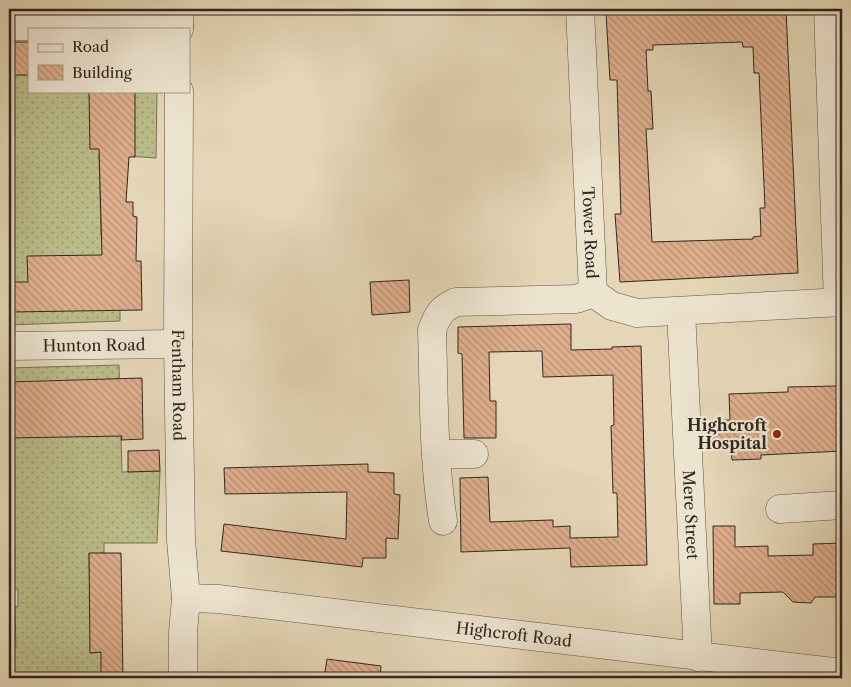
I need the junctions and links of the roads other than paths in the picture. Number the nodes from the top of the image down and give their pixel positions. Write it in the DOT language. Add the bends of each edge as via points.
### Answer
graph roads {
  1 [pos="580,9"];
  2 [pos="828,9"];
  3 [pos="179,22"];
  4 [pos="9,26"];
  5 [pos="179,92"];
  6 [pos="593,293"];
  7 [pos="840,303"];
  8 [pos="681,311"];
  9 [pos="178,344"];
  10 [pos="9,346"];
  11 [pos="436,454"];
  12 [pos="474,454"];
  13 [pos="842,504"];
  14 [pos="780,508"];
  15 [pos="443,521"];
  16 [pos="186,598"];
  17 [pos="698,657"];
  18 [pos="842,673"];
  19 [pos="183,678"];
  1 -- 6 [label="street, Tower Road"];
  2 -- 7 [label="street"];
  3 -- 4 [label="street"];
  5 -- 9 [label="street, Fentham Road"];
  6 -- 8 [label="street, Tower Road" via="612,306 637,313"];
  6 -- 11 [label="street" via="576,299 456,302 444,308 432,330"];
  7 -- 8 [label="street, Tower Road"];
  8 -- 17 [label="street, Mere Street"];
  9 -- 10 [label="street, Hunton Road"];
  9 -- 16 [label="street, Fentham Road" via="181,540"];
  11 -- 12 [label="street"];
  11 -- 15 [label="street"];
  13 -- 14 [label="street"];
  16 -- 17 [label="street, Highcroft Road" via="227,600"];
  16 -- 19 [label="street, Fentham Road"];
  17 -- 18 [label="street, Highcroft Road"];
}
